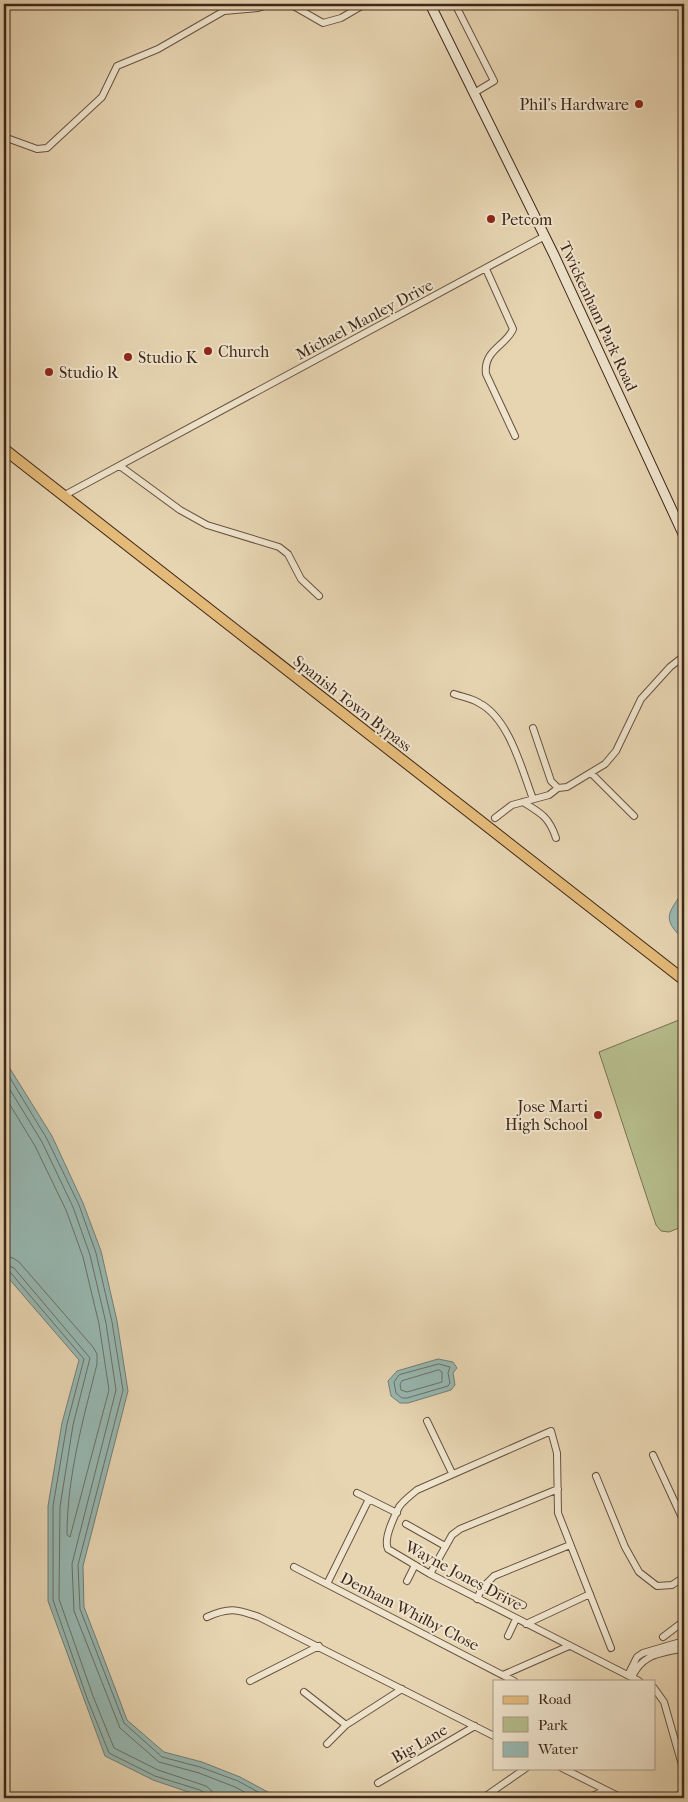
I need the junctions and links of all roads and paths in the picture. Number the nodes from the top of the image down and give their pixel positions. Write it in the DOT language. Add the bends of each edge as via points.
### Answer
graph roads {
  1 [pos="271,4"];
  2 [pos="290,4"];
  3 [pos="365,4"];
  4 [pos="430,4"];
  5 [pos="455,4"];
  6 [pos="474,93"];
  7 [pos="4,137"];
  8 [pos="544,236"];
  9 [pos="486,269"];
  10 [pos="515,436"];
  11 [pos="4,449"];
  12 [pos="120,466"];
  13 [pos="63,496"];
  14 [pos="684,536"];
  15 [pos="319,596"];
  16 [pos="684,656"];
  17 [pos="454,694"];
  18 [pos="533,728"];
  19 [pos="591,774"];
  20 [pos="558,788"];
  21 [pos="533,799"];
  22 [pos="523,802"];
  23 [pos="634,816"];
  24 [pos="495,818"];
  25 [pos="556,838"];
  26 [pos="684,980"];
  27 [pos="427,1421"];
  28 [pos="684,1444"];
  29 [pos="684,1451"];
  30 [pos="653,1455"];
  31 [pos="452,1473"];
  32 [pos="596,1476"];
  33 [pos="558,1489"];
  34 [pos="357,1493"];
  35 [pos="369,1499"];
  36 [pos="397,1513"];
  37 [pos="684,1522"];
  38 [pos="406,1524"];
  39 [pos="570,1545"];
  40 [pos="445,1546"];
  41 [pos="415,1565"];
  42 [pos="294,1567"];
  43 [pos="430,1574"];
  44 [pos="684,1577"];
  45 [pos="407,1581"];
  46 [pos="327,1584"];
  47 [pos="484,1586"];
  48 [pos="590,1594"];
  49 [pos="477,1599"];
  50 [pos="522,1606"];
  51 [pos="207,1617"];
  52 [pos="516,1619"];
  53 [pos="684,1621"];
  54 [pos="526,1624"];
  55 [pos="508,1636"];
  56 [pos="663,1636"];
  57 [pos="684,1641"];
  58 [pos="319,1646"];
  59 [pos="569,1646"];
  60 [pos="611,1648"];
  61 [pos="684,1648"];
  62 [pos="503,1675"];
  63 [pos="630,1676"];
  64 [pos="512,1680"];
  65 [pos="638,1680"];
  66 [pos="250,1682"];
  67 [pos="402,1689"];
  68 [pos="656,1691"];
  69 [pos="304,1692"];
  70 [pos="346,1725"];
  71 [pos="475,1726"];
  72 [pos="493,1735"];
  73 [pos="327,1744"];
  74 [pos="523,1770"];
  75 [pos="566,1770"];
  76 [pos="684,1772"];
  77 [pos="378,1784"];
  78 [pos="606,1790"];
  79 [pos="684,1793"];
  80 [pos="483,1798"];
  81 [pos="588,1798"];
  82 [pos="622,1798"];
  83 [pos="672,1798"];
  1 -- 7 [label="street" via="224,11 158,49 117,66 102,97 47,148 37,149"];
  2 -- 3 [label="street" via="323,23 341,18"];
  4 -- 6 [label="main road, Twickenham Park Road"];
  5 -- 6 [label="street" via="494,81"];
  6 -- 8 [label="main road, Twickenham Park Road"];
  8 -- 9 [label="street, Michael Manley Drive"];
  8 -- 14 [label="main road, Twickenham Park Road"];
  9 -- 10 [label="street" via="513,329 491,353 486,374"];
  9 -- 12 [label="street, Michael Manley Drive"];
  11 -- 13 [label="main road, Spanish Town Bypass"];
  12 -- 13 [label="street, Michael Manley Drive"];
  12 -- 15 [label="street" via="180,510 207,525 279,547 288,554 301,579"];
  13 -- 26 [label="main road, Spanish Town Bypass"];
  16 -- 19 [label="street" via="641,699 616,751"];
  17 -- 21 [label="street" via="480,703 493,713 513,745"];
  18 -- 20 [label="street" via="551,781"];
  19 -- 20 [label="street"];
  19 -- 23 [label="street"];
  20 -- 21 [label="street" via="549,795"];
  21 -- 22 [label="street"];
  22 -- 24 [label="street" via="512,805"];
  22 -- 25 [label="street" via="550,822"];
  27 -- 31 [label="street"];
  28 -- 29 [label="street"];
  30 -- 37 [label="street"];
  31 -- 33 [label="street, Wayne Jones Drive" via="551,1431 557,1452"];
  31 -- 36 [label="street, Wayne Jones Drive" via="417,1490"];
  32 -- 44 [label="street" via="625,1547 639,1572 657,1586 672,1585"];
  33 -- 39 [label="street" via="558,1513"];
  33 -- 40 [label="street" via="460,1529"];
  34 -- 35 [label="street"];
  35 -- 36 [label="street"];
  35 -- 46 [label="street"];
  36 -- 41 [label="street, Wayne Jones Drive" via="386,1547"];
  38 -- 40 [label="street"];
  39 -- 47 [label="street" via="494,1576"];
  39 -- 48 [label="street"];
  40 -- 43 [label="street"];
  41 -- 43 [label="street, Wayne Jones Drive"];
  41 -- 45 [label="street"];
  42 -- 46 [label="street, Denham Whilby Close"];
  43 -- 49 [label="street, Wayne Jones Drive"];
  46 -- 62 [label="street, Denham Whilby Close"];
  47 -- 49 [label="street"];
  47 -- 50 [label="street"];
  48 -- 54 [label="street"];
  48 -- 60 [label="street"];
  49 -- 52 [label="street, Wayne Jones Drive"];
  51 -- 58 [label="street" via="223,1610 247,1612"];
  52 -- 54 [label="street, Wayne Jones Drive"];
  52 -- 55 [label="street"];
  53 -- 56 [label="street"];
  54 -- 59 [label="street, Wayne Jones Drive"];
  57 -- 63 [label="street" via="640,1655"];
  58 -- 66 [label="street"];
  58 -- 67 [label="street"];
  59 -- 62 [label="street"];
  59 -- 63 [label="street, Wayne Jones Drive"];
  61 -- 63 [label="street" via="646,1659"];
  62 -- 64 [label="street, Denham Whilby Close"];
  63 -- 65 [label="street, Wayne Jones Drive"];
  67 -- 70 [label="street"];
  67 -- 71 [label="street"];
  68 -- 76 [label="street" via="664,1702"];
  69 -- 70 [label="street"];
  70 -- 73 [label="street"];
  71 -- 72 [label="street"];
  71 -- 77 [label="street, Big Lane"];
  74 -- 80 [label="street"];
  75 -- 78 [label="street"];
  78 -- 81 [label="street"];
  78 -- 82 [label="street"];
  79 -- 83 [label="street"];
}
